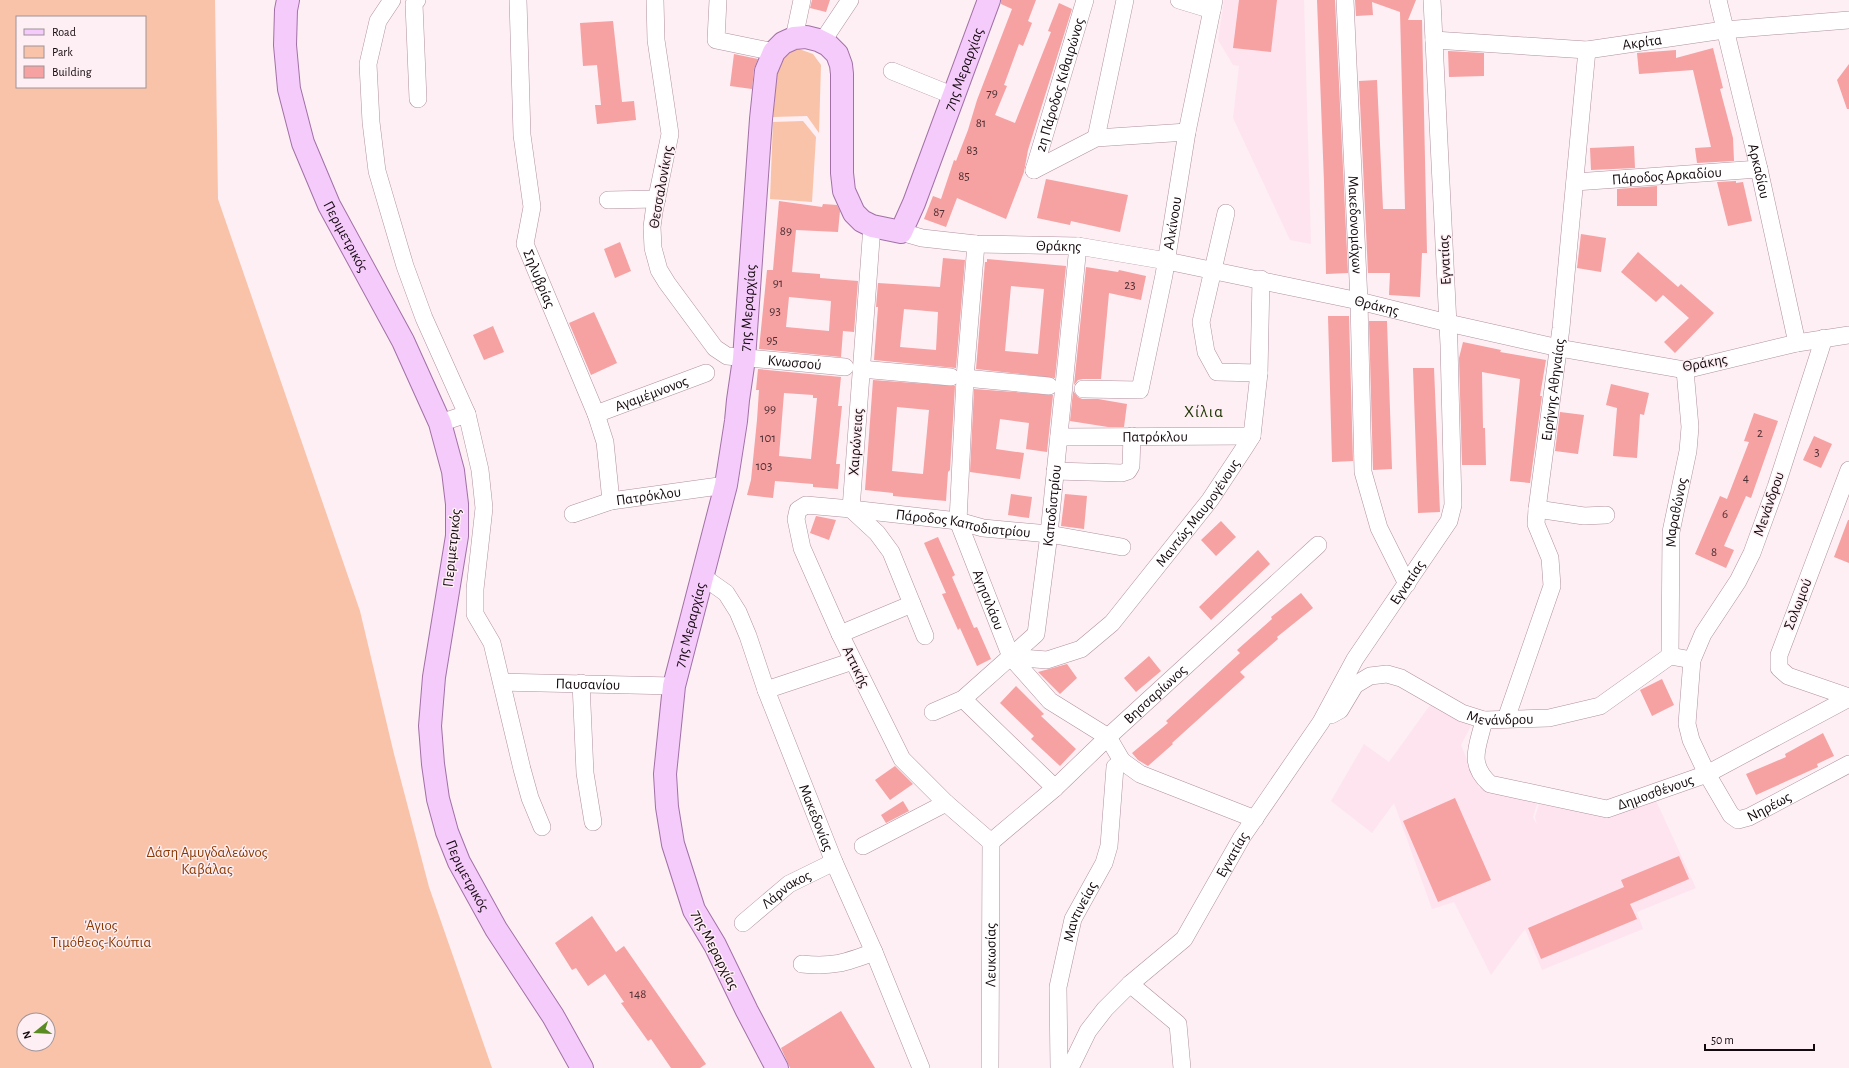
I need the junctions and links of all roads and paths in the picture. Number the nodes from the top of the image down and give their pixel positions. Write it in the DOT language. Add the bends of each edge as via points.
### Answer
graph roads {
  1 [pos="288,0"];
  2 [pos="392,0"];
  3 [pos="417,0"];
  4 [pos="518,0"];
  5 [pos="655,0"];
  6 [pos="718,0"];
  7 [pos="802,0"];
  8 [pos="850,0"];
  9 [pos="989,0"];
  10 [pos="1085,0"];
  11 [pos="1125,0"];
  12 [pos="1179,0"];
  13 [pos="1345,0"];
  14 [pos="1432,0"];
  15 [pos="1718,0"];
  16 [pos="1213,5"];
  17 [pos="1849,20"];
  18 [pos="1724,30"];
  19 [pos="794,38"];
  20 [pos="1434,40"];
  21 [pos="822,42"];
  22 [pos="1587,50"];
  23 [pos="774,52"];
  24 [pos="892,71"];
  25 [pos="954,96"];
  26 [pos="418,99"];
  27 [pos="1187,132"];
  28 [pos="1096,138"];
  29 [pos="1759,169"];
  30 [pos="1575,182"];
  31 [pos="657,199"];
  32 [pos="608,200"];
  33 [pos="1226,213"];
  34 [pos="872,226"];
  35 [pos="901,232"];
  36 [pos="976,244"];
  37 [pos="1078,246"];
  38 [pos="1167,261"];
  39 [pos="1212,270"];
  40 [pos="1261,279"];
  41 [pos="1359,301"];
  42 [pos="1448,323"];
  43 [pos="1849,335"];
  44 [pos="1824,338"];
  45 [pos="1797,344"];
  46 [pos="1559,348"];
  47 [pos="744,358"];
  48 [pos="853,368"];
  49 [pos="1685,370"];
  50 [pos="706,373"];
  51 [pos="1259,373"];
  52 [pos="958,377"];
  53 [pos="1049,386"];
  54 [pos="1083,389"];
  55 [pos="467,414"];
  56 [pos="596,414"];
  57 [pos="440,422"];
  58 [pos="1132,436"];
  59 [pos="1252,436"];
  60 [pos="1059,437"];
  61 [pos="1849,470"];
  62 [pos="1054,471"];
  63 [pos="726,485"];
  64 [pos="611,502"];
  65 [pos="851,509"];
  66 [pos="1536,509"];
  67 [pos="573,514"];
  68 [pos="1606,515"];
  69 [pos="958,521"];
  70 [pos="1049,534"];
  71 [pos="1318,545"];
  72 [pos="1122,546"];
  73 [pos="702,576"];
  74 [pos="1407,584"];
  75 [pos="912,604"];
  76 [pos="840,634"];
  77 [pos="925,636"];
  78 [pos="1670,656"];
  79 [pos="1011,657"];
  80 [pos="1692,660"];
  81 [pos="853,661"];
  82 [pos="502,682"];
  83 [pos="581,683"];
  84 [pos="674,686"];
  85 [pos="766,690"];
  86 [pos="1849,697"];
  87 [pos="963,699"];
  88 [pos="933,712"];
  89 [pos="1506,719"];
  90 [pos="1484,720"];
  91 [pos="1321,722"];
  92 [pos="1108,737"];
  93 [pos="1122,761"];
  94 [pos="1849,764"];
  95 [pos="1707,774"];
  96 [pos="1056,788"];
  97 [pos="946,803"];
  98 [pos="1255,819"];
  99 [pos="593,822"];
  100 [pos="542,827"];
  101 [pos="991,842"];
  102 [pos="863,846"];
  103 [pos="834,862"];
  104 [pos="743,923"];
  105 [pos="874,952"];
  106 [pos="802,964"];
  107 [pos="1130,984"];
  108 [pos="582,1068"];
  109 [pos="777,1068"];
  110 [pos="921,1068"];
  111 [pos="990,1068"];
  112 [pos="1060,1068"];
  113 [pos="1070,1068"];
  114 [pos="1182,1068"];
  1 -- 57 [label="main road, Περιμετρικός" via="284,45 289,89 303,143 329,205 403,341"];
  2 -- 55 [label="street" via="378,21 368,64 377,171 405,266 424,318"];
  3 -- 26 [label="street" via="414,4"];
  4 -- 56 [label="street, Σηλυβρίας" via="522,135 532,207 525,244"];
  5 -- 31 [label="street, Θεσσαλονίκης" via="656,40 670,134"];
  6 -- 23 [label="street" via="716,40"];
  7 -- 19 [label="street"];
  8 -- 21 [label="street"];
  9 -- 25 [label="main road, 7ης Μεραρχίας"];
  10 -- 28 [label="street, 2η Πάροδος Κιθαιρώνος" via="1034,170"];
  11 -- 28 [label="street"];
  12 -- 16 [label="street"];
  13 -- 41 [label="street, Μακεδονομάχων"];
  14 -- 20 [label="street, Εγνατίας"];
  15 -- 18 [label="street, Αρκαδίου"];
  16 -- 27 [label="street, Αλκίνοου"];
  17 -- 18 [label="street, Ακρίτα"];
  18 -- 22 [label="street, Ακρίτα"];
  18 -- 29 [label="street, Αρκαδίου"];
  19 -- 21 [label="main road" via="806,37"];
  19 -- 23 [label="main road, 7ης Μεραρχίας" via="783,43"];
  20 -- 22 [label="street, Ακρίτα"];
  20 -- 42 [label="street, Εγνατίας"];
  21 -- 34 [label="main road" via="837,54 842,65 844,191 854,213"];
  22 -- 30 [label="street, Ειρήνης Αθηναίας"];
  23 -- 47 [label="main road, 7ης Μεραρχίας" via="766,71 761,119"];
  24 -- 25 [label="street"];
  25 -- 35 [label="main road, 7ης Μεραρχίας"];
  27 -- 28 [label="street"];
  27 -- 38 [label="street, Αλκίνοου"];
  29 -- 30 [label="street, Πάροδος Αρκαδίου"];
  29 -- 45 [label="street, Αρκαδίου"];
  30 -- 46 [label="street, Ειρήνης Αθηναίας"];
  31 -- 32 [label="street"];
  31 -- 47 [label="street, Θεσσαλονίκης" via="652,238 659,270 715,348 727,356"];
  33 -- 39 [label="street"];
  34 -- 35 [label="main road"];
  34 -- 48 [label="street, Χαιρώνειας"];
  35 -- 36 [label="street, Θράκης" via="922,238"];
  36 -- 37 [label="street, Θράκης"];
  36 -- 52 [label="street, Αγησιλάου"];
  37 -- 38 [label="street, Θράκης"];
  37 -- 60 [label="street, Καποδιστρίου"];
  38 -- 39 [label="street, Θράκης"];
  38 -- 54 [label="street, Αλκίνοου" via="1140,390"];
  39 -- 40 [label="street, Θράκης"];
  39 -- 51 [label="street" via="1200,322 1206,352 1217,372"];
  40 -- 41 [label="street, Θράκης"];
  40 -- 51 [label="street, Μαντώς Μαυρογένους"];
  41 -- 42 [label="street, Θράκης"];
  41 -- 74 [label="street, Μακεδονομάχων" via="1363,472 1379,528"];
  42 -- 46 [label="street, Θράκης"];
  42 -- 74 [label="street, Εγνατίας" via="1453,505 1449,521"];
  43 -- 44 [label="street, Θράκης"];
  44 -- 45 [label="street, Θράκης"];
  44 -- 80 [label="street, Μενάνδρου" via="1752,553 1738,581 1703,634"];
  45 -- 49 [label="street, Θράκης"];
  46 -- 49 [label="street, Θράκης"];
  46 -- 66 [label="street, Ειρήνης Αθηναίας"];
  47 -- 48 [label="street, Κνωσσού"];
  47 -- 63 [label="main road, 7ης Μεραρχίας"];
  48 -- 52 [label="street, Κνωσσού"];
  48 -- 65 [label="street, Χαιρώνειας"];
  49 -- 78 [label="street, Μαραθώνος" via="1690,427 1688,451 1671,532"];
  50 -- 56 [label="street, Αγαμέμνονος"];
  51 -- 59 [label="street, Μαντώς Μαυρογένους"];
  52 -- 53 [label="street, Κνωσσού"];
  52 -- 69 [label="street, Αγησιλάου"];
  55 -- 57 [label="street"];
  55 -- 82 [label="street" via="480,470 484,508 475,588 475,614 492,643"];
  56 -- 64 [label="street, Σηλυβρίας" via="606,442"];
  57 -- 108 [label="main road, Περιμετρικός" via="453,471 458,504 457,536 434,676 431,719 438,799 459,862 496,929 553,1016"];
  58 -- 59 [label="street, Πατρόκλου"];
  58 -- 60 [label="street, Πατρόκλου"];
  58 -- 62 [label="street" via="1131,466 1128,471"];
  59 -- 79 [label="street, Μαντώς Μαυρογένους" via="1210,500 1112,623 1081,649 1047,660"];
  60 -- 62 [label="street, Καποδιστρίου"];
  61 -- 86 [label="street, Σολωμού" via="1779,655 1779,668 1788,676"];
  62 -- 70 [label="street, Καποδιστρίου"];
  63 -- 64 [label="street, Πατρόκλου"];
  63 -- 73 [label="main road, 7ης Μεραρχίας"];
  64 -- 67 [label="street, Πατρόκλου"];
  65 -- 69 [label="street, Πάροδος Καποδιστρίου"];
  65 -- 75 [label="street" via="877,533 891,552"];
  65 -- 76 [label="street, Αττικής" via="806,505 796,514 802,548"];
  66 -- 68 [label="street" via="1584,516"];
  66 -- 89 [label="street, Ειρήνης Αθηναίας" via="1536,524 1550,558 1552,586"];
  69 -- 70 [label="street, Πάροδος Καποδιστρίου" via="983,528"];
  69 -- 79 [label="street, Αγησιλάου"];
  70 -- 72 [label="street, Πάροδος Καποδιστρίου"];
  70 -- 79 [label="street, Καποδιστρίου" via="1036,634"];
  71 -- 92 [label="street, Βησσαρίωνος"];
  73 -- 84 [label="main road, 7ης Μεραρχίας"];
  73 -- 85 [label="street, Μακεδονίας" via="726,593 738,612"];
  74 -- 91 [label="street, Εγνατίας" via="1355,659"];
  75 -- 76 [label="street"];
  75 -- 77 [label="street"];
  76 -- 81 [label="street, Αττικής"];
  78 -- 80 [label="street"];
  78 -- 89 [label="street, Μενάνδρου" via="1600,706 1549,718"];
  79 -- 87 [label="street, Καποδιστρίου"];
  79 -- 92 [label="street, Αγησιλάου" via="1050,701"];
  80 -- 95 [label="street, Μενάνδρου" via="1687,724 1690,740"];
  81 -- 85 [label="street"];
  81 -- 97 [label="street, Αττικής" via="902,759"];
  82 -- 83 [label="street, Παυσανίου"];
  82 -- 100 [label="street" via="530,798"];
  83 -- 84 [label="street, Παυσανίου"];
  83 -- 99 [label="street" via="585,773"];
  84 -- 109 [label="main road, 7ης Μεραρχίας" via="665,774 673,844 694,910 715,945"];
  85 -- 103 [label="street, Μακεδονίας"];
  86 -- 95 [label="street, Δημοσθένους"];
  87 -- 88 [label="street, Καποδιστρίου"];
  87 -- 96 [label="street"];
  89 -- 90 [label="street, Μενάνδρου"];
  90 -- 91 [label="street, Μενάνδρου" via="1462,713 1401,678 1388,674 1370,676 1355,685 1340,710"];
  90 -- 95 [label="street, Δημοσθένους" via="1475,761 1480,775 1490,784 1607,808"];
  91 -- 98 [label="street, Εγνατίας"];
  92 -- 93 [label="street, Αγησιλάου"];
  92 -- 96 [label="street, Βησσαρίωνος"];
  93 -- 98 [label="street, Αγησιλάου" via="1140,774"];
  93 -- 112 [label="street, Μαντινείας" via="1115,767 1109,846 1104,863 1073,919 1065,951 1058,986"];
  94 -- 95 [label="street, Νηρέως" via="1749,817 1738,820 1731,815"];
  96 -- 101 [label="street, Βησσαρίωνος"];
  97 -- 101 [label="street, Αττικής"];
  97 -- 102 [label="street"];
  98 -- 107 [label="street, Εγνατίας" via="1242,837 1184,939"];
  101 -- 111 [label="street, Λευκωσίας"];
  103 -- 104 [label="street, Λάρνακος" via="789,884"];
  103 -- 105 [label="street, Μακεδονίας"];
  105 -- 106 [label="street" via="844,963 822,966"];
  105 -- 110 [label="street, Μακεδονίας"];
  107 -- 113 [label="street, Εγνατίας" via="1088,1031"];
  107 -- 114 [label="street" via="1178,1024"];
}
